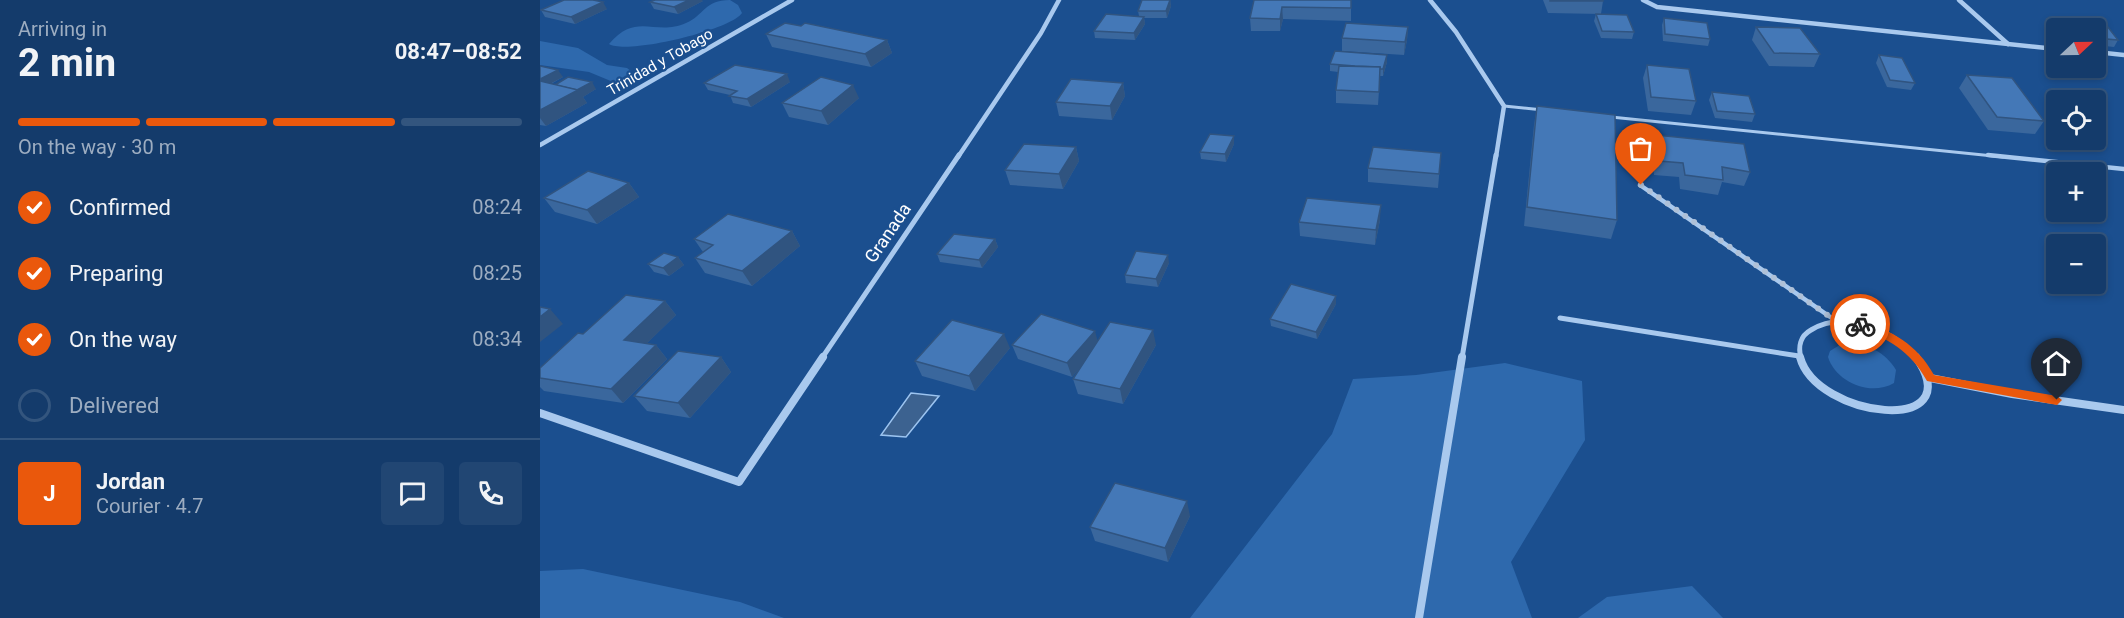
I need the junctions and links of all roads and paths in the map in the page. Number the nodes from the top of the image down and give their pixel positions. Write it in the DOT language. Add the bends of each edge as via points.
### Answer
graph roads {
  1 [pos="792,0"];
  2 [pos="1059,0"];
  3 [pos="1430,0"];
  4 [pos="1959,0"];
  5 [pos="1644,2"];
  6 [pos="2008,44"];
  7 [pos="2046,48"];
  8 [pos="2106,53"];
  9 [pos="2124,55"];
  10 [pos="1504,106"];
  11 [pos="1551,111"];
  12 [pos="1599,116"];
  13 [pos="540,145"];
  14 [pos="2124,169"];
  15 [pos="1641,185"];
  16 [pos="1560,318"];
  17 [pos="1836,321"];
  18 [pos="1799,356"];
  19 [pos="1930,378"];
  20 [pos="2124,410"];
  21 [pos="540,413"];
  22 [pos="1419,618"];
  1 -- 13 [label="street, Trinidad y Tobago"];
  2 -- 21 [label="street, Granada" via="1041,33 739,482"];
  3 -- 10 [label="street" via="1456,32"];
  4 -- 6 [label="street"];
  5 -- 6 [label="street" via="1657,7"];
  6 -- 7 [label="street"];
  8 -- 9 [label="street"];
  10 -- 11 [label="lane"];
  10 -- 22 [label="street"];
  12 -- 14 [label="lane"];
  15 -- 17 [label="lane"];
  16 -- 18 [label="street"];
  17 -- 18 [label="street" via="1807,329 1799,339"];
  17 -- 19 [label="street" via="1875,328 1894,337 1922,362"];
  18 -- 19 [label="street" via="1814,380 1831,393 1873,409 1912,408 1924,400"];
  19 -- 20 [label="street"];
}
